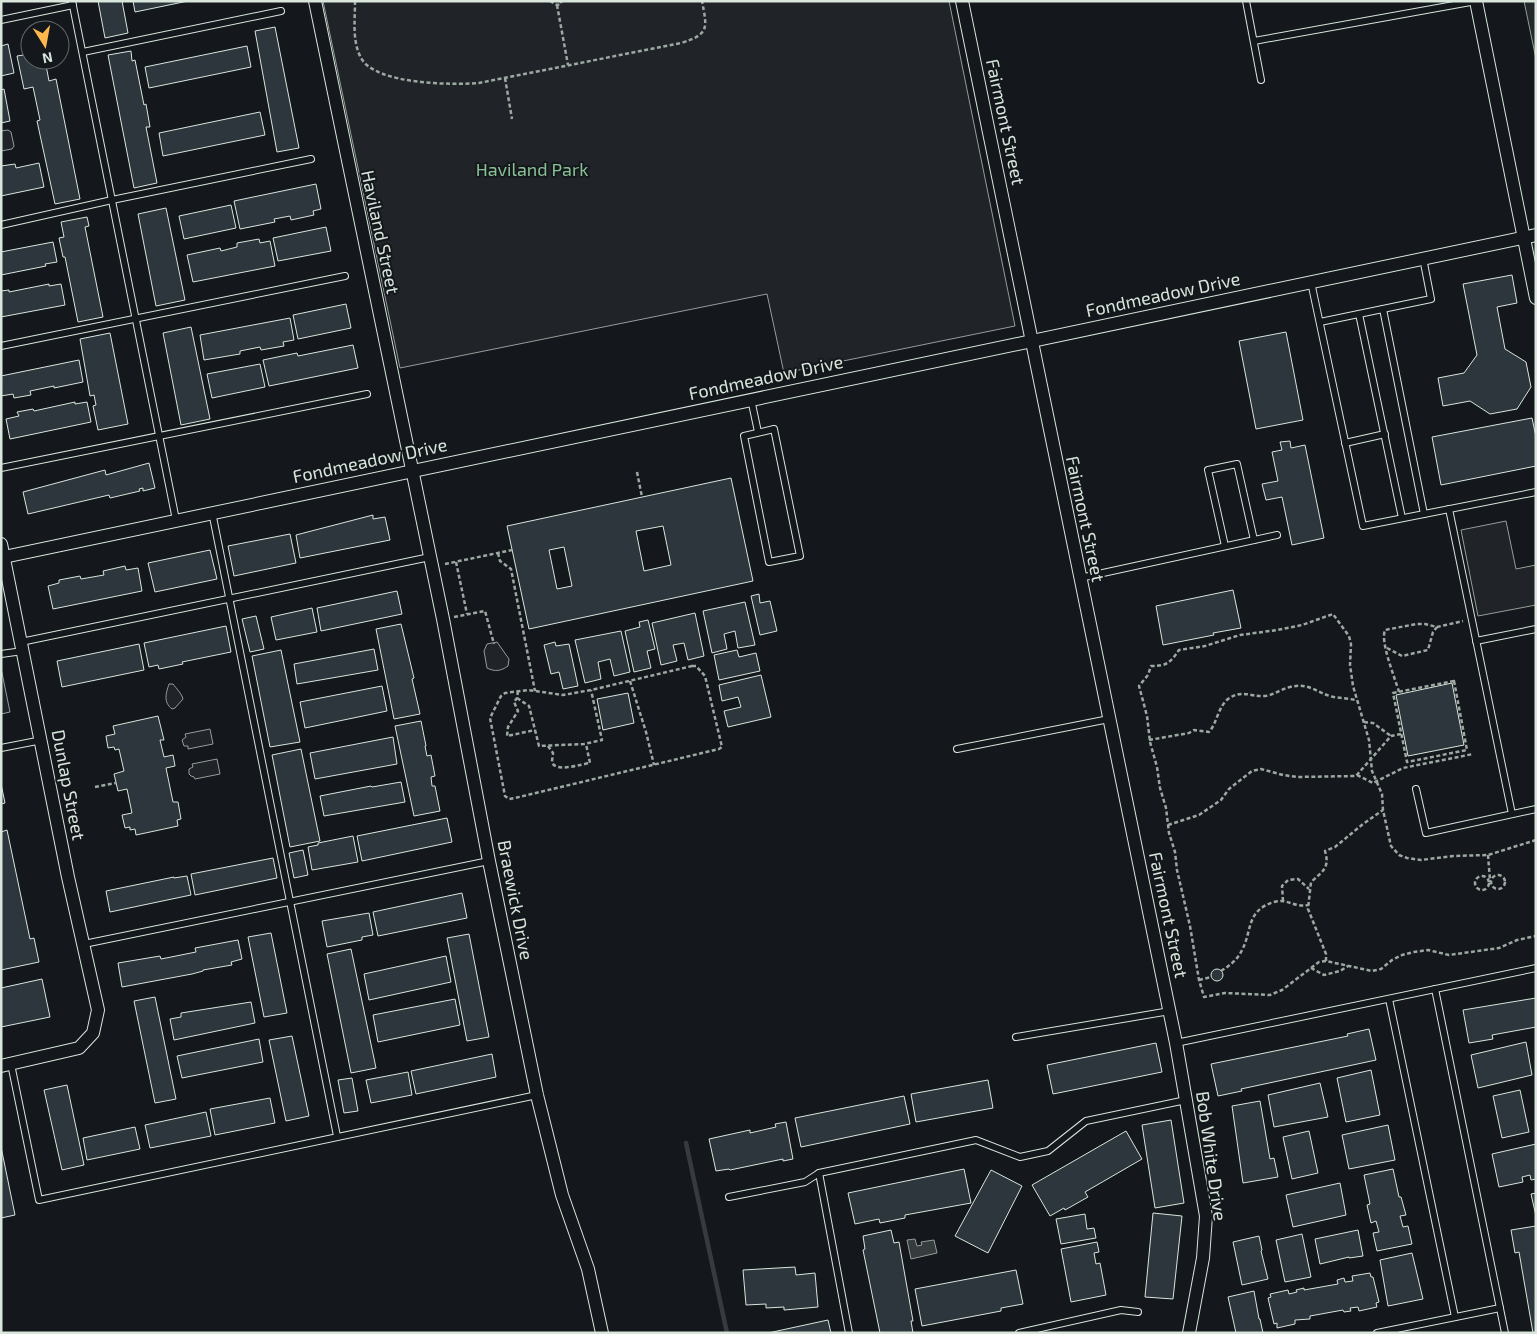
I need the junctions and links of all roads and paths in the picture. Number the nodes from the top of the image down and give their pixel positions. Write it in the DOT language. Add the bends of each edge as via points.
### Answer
graph roads {
  1 [pos="315,1"];
  2 [pos="355,1"];
  3 [pos="550,1"];
  4 [pos="561,1"];
  5 [pos="702,1"];
  6 [pos="962,1"];
  7 [pos="1246,1"];
  8 [pos="1476,1"];
  9 [pos="73,3"];
  10 [pos="556,5"];
  11 [pos="281,11"];
  12 [pos="1,20"];
  13 [pos="1254,41"];
  14 [pos="82,52"];
  15 [pos="568,65"];
  16 [pos="505,78"];
  17 [pos="1261,80"];
  18 [pos="512,120"];
  19 [pos="311,159"];
  20 [pos="112,200"];
  21 [pos="1,225"];
  22 [pos="1530,236"];
  23 [pos="1423,258"];
  24 [pos="345,276"];
  25 [pos="1311,282"];
  26 [pos="1536,298"];
  27 [pos="1383,309"];
  28 [pos="1359,314"];
  29 [pos="136,319"];
  30 [pos="1320,322"];
  31 [pos="1032,340"];
  32 [pos="1,346"];
  33 [pos="367,394"];
  34 [pos="751,399"];
  35 [pos="758,432"];
  36 [pos="1384,434"];
  37 [pos="159,436"];
  38 [pos="1345,442"];
  39 [pos="1,468"];
  40 [pos="411,470"];
  41 [pos="637,472"];
  42 [pos="1536,492"];
  43 [pos="642,497"];
  44 [pos="1449,509"];
  45 [pos="212,512"];
  46 [pos="1424,514"];
  47 [pos="1402,518"];
  48 [pos="176,520"];
  49 [pos="1277,535"];
  50 [pos="1254,540"];
  51 [pos="1,544"];
  52 [pos="1225,546"];
  53 [pos="512,550"];
  54 [pos="498,553"];
  55 [pos="4,557"];
  56 [pos="431,562"];
  57 [pos="456,562"];
  58 [pos="1080,578"];
  59 [pos="230,599"];
  60 [pos="467,614"];
  61 [pos="443,619"];
  62 [pos="1472,619"];
  63 [pos="1437,627"];
  64 [pos="1536,629"];
  65 [pos="1476,640"];
  66 [pos="494,644"];
  67 [pos="22,646"];
  68 [pos="1387,648"];
  69 [pos="1,654"];
  70 [pos="630,681"];
  71 [pos="591,690"];
  72 [pos="518,691"];
  73 [pos="535,691"];
  74 [pos="1399,692"];
  75 [pos="517,698"];
  76 [pos="1357,700"];
  77 [pos="1109,719"];
  78 [pos="1363,722"];
  79 [pos="535,730"];
  80 [pos="1401,734"];
  81 [pos="1391,736"];
  82 [pos="42,740"];
  83 [pos="1149,740"];
  84 [pos="586,744"];
  85 [pos="548,746"];
  86 [pos="1,748"];
  87 [pos="957,749"];
  88 [pos="1473,754"];
  89 [pos="1370,760"];
  90 [pos="654,765"];
  91 [pos="1357,775"];
  92 [pos="1377,782"];
  93 [pos="116,783"];
  94 [pos="95,787"];
  95 [pos="1416,789"];
  96 [pos="1536,809"];
  97 [pos="1383,810"];
  98 [pos="1512,814"];
  99 [pos="1168,825"];
  100 [pos="1536,840"];
  101 [pos="1488,855"];
  102 [pos="489,861"];
  103 [pos="1490,880"];
  104 [pos="1309,889"];
  105 [pos="290,901"];
  106 [pos="1283,901"];
  107 [pos="1308,905"];
  108 [pos="1536,936"];
  109 [pos="84,944"];
  110 [pos="1326,961"];
  111 [pos="1348,966"];
  112 [pos="1311,968"];
  113 [pos="1536,968"];
  114 [pos="1221,970"];
  115 [pos="1212,977"];
  116 [pos="1199,980"];
  117 [pos="1435,989"];
  118 [pos="1389,999"];
  119 [pos="1170,1011"];
  120 [pos="1016,1037"];
  121 [pos="1176,1043"];
  122 [pos="6,1065"];
  123 [pos="537,1095"];
  124 [pos="1186,1100"];
  125 [pos="337,1136"];
  126 [pos="819,1173"];
  127 [pos="729,1197"];
  128 [pos="1500,1308"];
  129 [pos="1138,1312"];
  130 [pos="1455,1317"];
  131 [pos="602,1333"];
  132 [pos="849,1333"];
  133 [pos="1019,1333"];
  134 [pos="1189,1333"];
  135 [pos="1377,1333"];
  136 [pos="1505,1333"];
  1 -- 40 [label="street, Haviland Street"];
  2 -- 16 [label="path" via="357,48 362,61 373,70 411,80 453,85"];
  3 -- 10 [label="path"];
  4 -- 10 [label="path"];
  5 -- 15 [label="path" via="706,24 696,38"];
  6 -- 31 [label="street, Fairmont Street"];
  7 -- 13 [label="lane"];
  8 -- 13 [label="lane"];
  8 -- 22 [label="street"];
  9 -- 12 [label="lane"];
  9 -- 14 [label="lane"];
  10 -- 15 [label="path"];
  11 -- 14 [label="lane"];
  13 -- 17 [label="lane"];
  14 -- 20 [label="lane"];
  15 -- 16 [label="path"];
  16 -- 18 [label="path"];
  19 -- 20 [label="lane"];
  20 -- 21 [label="lane"];
  20 -- 29 [label="lane"];
  22 -- 23 [label="street, Fondmeadow Drive"];
  22 -- 26 [label="street"];
  23 -- 25 [label="street, Fondmeadow Drive"];
  23 -- 27 [label="lane" via="1431,299"];
  24 -- 29 [label="lane"];
  25 -- 30 [label="lane"];
  25 -- 31 [label="street, Fondmeadow Drive"];
  27 -- 28 [label="lane"];
  27 -- 46 [label="lane"];
  28 -- 30 [label="lane"];
  28 -- 36 [label="lane"];
  29 -- 32 [label="lane"];
  29 -- 37 [label="lane"];
  30 -- 38 [label="lane"];
  31 -- 34 [label="street, Fondmeadow Drive"];
  31 -- 58 [label="street, Fairmont Street"];
  33 -- 37 [label="lane"];
  34 -- 35 [label="lane"];
  34 -- 40 [label="street, Fondmeadow Drive"];
  35 -- 35 [label="lane" via="744,436 769,562 800,556 774,429"];
  36 -- 38 [label="lane"];
  36 -- 47 [label="lane"];
  37 -- 39 [label="lane"];
  37 -- 48 [label="lane"];
  38 -- 47 [label="lane" via="1363,526"];
  40 -- 45 [label="street, Fondmeadow Drive"];
  40 -- 56 [label="street, Braewick Drive"];
  41 -- 43 [label="path"];
  42 -- 44 [label="lane"];
  44 -- 46 [label="lane"];
  44 -- 62 [label="lane"];
  45 -- 48 [label="street, Fondmeadow Drive"];
  45 -- 59 [label="lane"];
  46 -- 47 [label="lane"];
  48 -- 55 [label="street, Fondmeadow Drive"];
  49 -- 50 [label="lane"];
  50 -- 52 [label="lane"];
  50 -- 52 [label="lane" via="1237,464 1208,470"];
  51 -- 55 [label="street, Dunlap Street"];
  52 -- 58 [label="lane"];
  53 -- 54 [label="path"];
  54 -- 57 [label="path"];
  54 -- 73 [label="path" via="500,561 511,569"];
  55 -- 67 [label="street, Dunlap Street"];
  56 -- 57 [label="path"];
  56 -- 59 [label="lane"];
  56 -- 61 [label="street, Braewick Drive"];
  57 -- 60 [label="path"];
  58 -- 77 [label="street, Fairmont Street"];
  59 -- 67 [label="lane"];
  59 -- 105 [label="lane"];
  60 -- 61 [label="path"];
  60 -- 66 [label="path" via="484,611"];
  61 -- 102 [label="street, Braewick Drive"];
  62 -- 63 [label="path"];
  62 -- 65 [label="lane"];
  63 -- 68 [label="path" via="1428,650 1402,656"];
  63 -- 68 [label="path" via="1416,624 1385,630"];
  64 -- 65 [label="lane"];
  65 -- 98 [label="lane"];
  67 -- 69 [label="lane"];
  67 -- 82 [label="street, Dunlap Street"];
  68 -- 74 [label="path" via="1386,654"];
  70 -- 71 [label="path"];
  70 -- 90 [label="path"];
  70 -- 90 [label="path" via="696,666 705,676 722,747"];
  71 -- 73 [label="path" via="563,695"];
  71 -- 84 [label="path" via="602,740"];
  72 -- 73 [label="path"];
  72 -- 75 [label="path"];
  72 -- 90 [label="path" via="501,696 490,718 505,796 509,799"];
  74 -- 80 [label="path" via="1393,693"];
  74 -- 80 [label="path" via="1454,681 1467,750 1407,762"];
  75 -- 79 [label="path" via="529,706"];
  75 -- 79 [label="path" via="514,702 518,711 508,727 507,736"];
  76 -- 78 [label="path"];
  76 -- 83 [label="path" via="1333,697 1303,686 1290,687 1268,696 1234,695 1226,701 1209,732 1194,730"];
  76 -- 83 [label="path" via="1350,665 1349,636 1333,614 1302,625 1240,635 1179,650 1172,661 1163,666 1152,666 1139,686"];
  77 -- 87 [label="lane"];
  77 -- 119 [label="street, Fairmont Street"];
  78 -- 81 [label="path" via="1373,723"];
  78 -- 89 [label="path" via="1369,740"];
  79 -- 85 [label="path" via="538,746"];
  80 -- 81 [label="path"];
  81 -- 89 [label="path"];
  82 -- 86 [label="lane"];
  82 -- 109 [label="street, Dunlap Street"];
  83 -- 99 [label="path" via="1158,767"];
  84 -- 85 [label="path"];
  84 -- 85 [label="path" via="590,763 561,768 552,762 553,753"];
  88 -- 92 [label="path" via="1403,768"];
  89 -- 91 [label="path"];
  89 -- 92 [label="path"];
  91 -- 92 [label="path"];
  91 -- 99 [label="path" via="1296,777 1261,769 1252,771 1229,789 1221,800 1199,815"];
  92 -- 97 [label="path"];
  93 -- 94 [label="path"];
  95 -- 98 [label="lane" via="1426,832"];
  96 -- 98 [label="lane"];
  97 -- 101 [label="path" via="1391,846 1399,855 1421,860"];
  97 -- 104 [label="path" via="1335,847 1325,851 1328,861 1325,870 1311,882"];
  99 -- 116 [label="path"];
  100 -- 101 [label="path"];
  101 -- 103 [label="path"];
  102 -- 105 [label="lane"];
  102 -- 123 [label="street, Braewick Drive"];
  103 -- 103 [label="path" via="1501,876 1505,879 1504,886 1496,889"];
  103 -- 103 [label="path" via="1489,887 1478,889 1476,880 1481,876"];
  104 -- 106 [label="path" via="1298,879 1288,880 1282,886"];
  104 -- 107 [label="path"];
  105 -- 109 [label="lane"];
  105 -- 125 [label="lane"];
  106 -- 107 [label="path" via="1299,907"];
  106 -- 114 [label="path" via="1260,909 1252,917 1241,952 1232,964"];
  107 -- 110 [label="path"];
  108 -- 111 [label="path" via="1499,948 1449,955 1428,950 1414,952 1372,971"];
  109 -- 122 [label="street, Dunlap Street" via="98,1010 93,1033 79,1048"];
  110 -- 111 [label="path"];
  110 -- 112 [label="path"];
  111 -- 112 [label="path" via="1324,975"];
  112 -- 116 [label="path" via="1270,995 1224,993 1204,997"];
  113 -- 117 [label="lane"];
  115 -- 116 [label="path"];
  117 -- 118 [label="lane"];
  117 -- 128 [label="lane"];
  118 -- 121 [label="lane"];
  118 -- 130 [label="lane"];
  119 -- 120 [label="lane"];
  119 -- 121 [label="street, Fairmont Street"];
  121 -- 124 [label="street, Bob White Drive"];
  122 -- 125 [label="lane" via="38,1200"];
  123 -- 125 [label="lane"];
  123 -- 131 [label="street, Braewick Drive" via="562,1194 588,1269"];
  124 -- 126 [label="lane" via="1086,1121 1048,1152 1020,1157 976,1140"];
  124 -- 134 [label="street, Bob White Drive" via="1206,1216 1203,1258"];
  126 -- 127 [label="lane" via="805,1182"];
  126 -- 132 [label="lane"];
  128 -- 130 [label="lane"];
  128 -- 136 [label="lane"];
  129 -- 133 [label="lane" via="1121,1310"];
  130 -- 135 [label="lane"];
}
